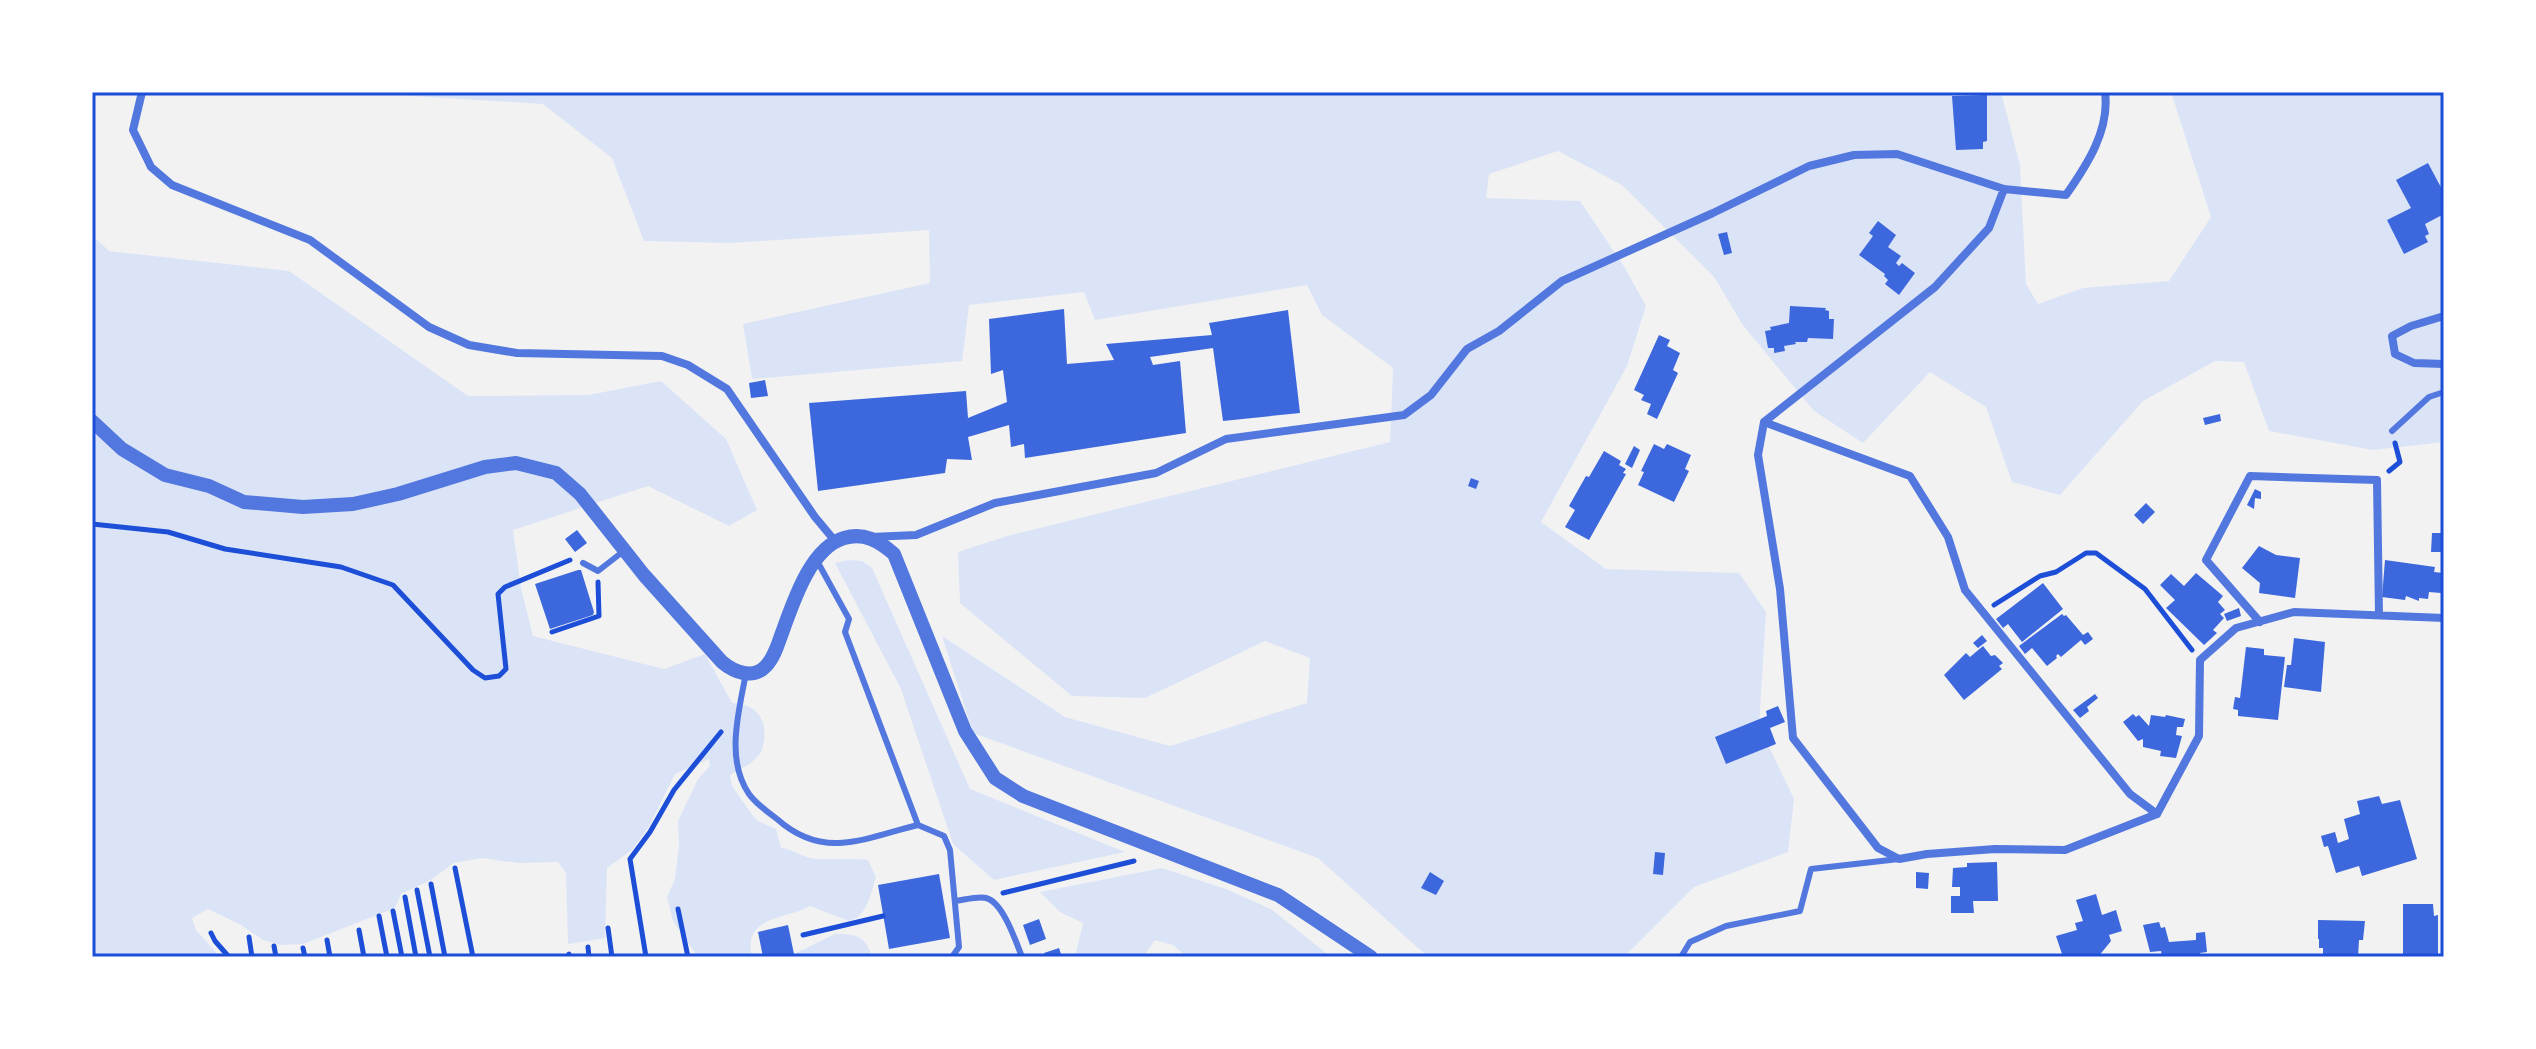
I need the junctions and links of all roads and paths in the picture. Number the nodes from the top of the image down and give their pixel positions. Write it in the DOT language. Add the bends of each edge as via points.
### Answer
graph roads {
  1 [pos="142,92"];
  2 [pos="2105,92"];
  3 [pos="2004,189"];
  4 [pos="2444,316"];
  5 [pos="2444,364"];
  6 [pos="2444,392"];
  7 [pos="92,421"];
  8 [pos="1764,422"];
  9 [pos="2392,431"];
  10 [pos="2377,480"];
  11 [pos="92,524"];
  12 [pos="867,537"];
  13 [pos="835,541"];
  14 [pos="625,550"];
  15 [pos="816,559"];
  16 [pos="583,563"];
  17 [pos="564,564"];
  18 [pos="598,571"];
  19 [pos="1982,612"];
  20 [pos="2379,615"];
  21 [pos="2444,618"];
  22 [pos="2260,622"];
  23 [pos="552,632"];
  24 [pos="2200,660"];
  25 [pos="746,673"];
  26 [pos="739,709"];
  27 [pos="2157,814"];
  28 [pos="918,825"];
  29 [pos="1899,859"];
  30 [pos="1124,863"];
  31 [pos="455,868"];
  32 [pos="431,884"];
  33 [pos="1026,886"];
  34 [pos="417,890"];
  35 [pos="405,897"];
  36 [pos="955,901"];
  37 [pos="678,909"];
  38 [pos="393,911"];
  39 [pos="379,916"];
  40 [pos="883,916"];
  41 [pos="608,928"];
  42 [pos="359,930"];
  43 [pos="211,933"];
  44 [pos="803,935"];
  45 [pos="249,937"];
  46 [pos="327,940"];
  47 [pos="274,946"];
  48 [pos="588,947"];
  49 [pos="303,948"];
  50 [pos="229,957"];
  51 [pos="252,957"];
  52 [pos="276,957"];
  53 [pos="305,957"];
  54 [pos="330,957"];
  55 [pos="364,957"];
  56 [pos="387,957"];
  57 [pos="402,957"];
  58 [pos="416,957"];
  59 [pos="430,957"];
  60 [pos="445,957"];
  61 [pos="473,957"];
  62 [pos="589,957"];
  63 [pos="612,957"];
  64 [pos="646,957"];
  65 [pos="688,957"];
  66 [pos="952,957"];
  67 [pos="1022,957"];
  68 [pos="1371,957"];
  69 [pos="1681,957"];
  1 -- 13 [label="street" via="133,130 151,167 172,185 310,240 429,327 469,345 517,353 662,356 727,389"];
  2 -- 3 [label="street" via="2107,109 2090,160 2066,195"];
  3 -- 8 [label="street" via="1989,228 1935,287"];
  3 -- 12 [label="street" via="1897,154 1854,155 1809,166 1562,281 1467,349 1431,395 1404,415 1226,439 1156,473 995,503 916,535"];
  4 -- 5 [label="street" via="2392,336 2395,354 2414,363"];
  6 -- 9 [label="lane" via="2429,397"];
  7 -- 14 [label="street" via="122,449 165,475 244,502 353,504 516,463 556,473"];
  8 -- 19 [label="street" via="1910,476 1948,537 1965,590"];
  8 -- 29 [label="street" via="1758,455 1780,589 1793,738 1878,848"];
  9 -- 10 [label="path" via="2400,462"];
  10 -- 20 [label="street"];
  10 -- 22 [label="street" via="2250,476 2206,560"];
  11 -- 17 [label="path" via="168,532 225,549 341,567 393,585 485,678 506,669 498,594"];
  12 -- 13 [label="street"];
  12 -- 68 [label="street" via="894,554 965,731 995,778 1023,796 1278,895"];
  13 -- 15 [label="street"];
  14 -- 18 [label="lane"];
  14 -- 25 [label="street" via="722,662"];
  15 -- 25 [label="street" via="770,660 765,668"];
  15 -- 28 [label="lane" via="849,619 845,632"];
  16 -- 18 [label="lane"];
  18 -- 23 [label="path" via="599,616"];
  19 -- 24 [label="path" via="2040,576 2096,553 2145,589"];
  19 -- 27 [label="street" via="2130,794"];
  20 -- 21 [label="street"];
  20 -- 22 [label="street" via="2294,612"];
  22 -- 24 [label="street" via="2236,628"];
  24 -- 27 [label="street" via="2199,736"];
  25 -- 26 [label="lane"];
  26 -- 28 [label="lane" via="736,755 742,781 750,796 788,829 816,842 838,843"];
  26 -- 64 [label="path" via="674,790 630,859"];
  27 -- 29 [label="street" via="2065,850 1995,849"];
  28 -- 36 [label="lane" via="944,836"];
  29 -- 69 [label="lane" via="1811,869 1800,911 1726,926 1690,942"];
  30 -- 33 [label="path"];
  31 -- 61 [label="path"];
  32 -- 60 [label="path"];
  34 -- 59 [label="path"];
  35 -- 58 [label="path"];
  36 -- 66 [label="lane" via="959,947"];
  36 -- 67 [label="lane" via="986,898 994,903"];
  37 -- 65 [label="path"];
  38 -- 57 [label="path"];
  39 -- 56 [label="path"];
  40 -- 44 [label="path"];
  41 -- 63 [label="path"];
  42 -- 55 [label="path"];
  43 -- 50 [label="path"];
  45 -- 51 [label="path"];
  46 -- 54 [label="path"];
  47 -- 52 [label="path"];
  48 -- 62 [label="path"];
  49 -- 53 [label="path"];
}
